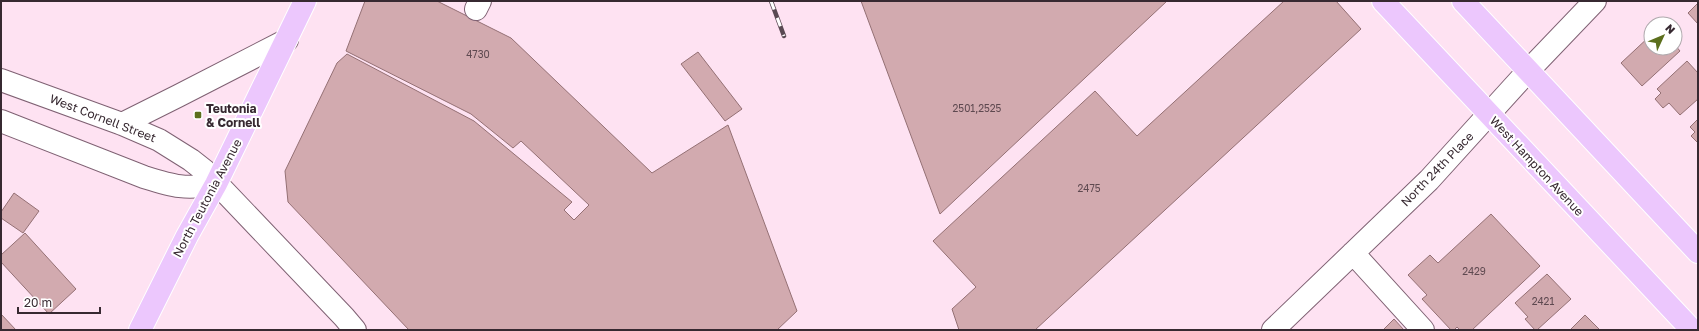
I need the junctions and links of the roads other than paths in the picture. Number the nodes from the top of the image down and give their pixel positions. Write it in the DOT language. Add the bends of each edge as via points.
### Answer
graph roads {
  1 [pos="304,1"];
  2 [pos="1383,1"];
  3 [pos="1463,1"];
  4 [pos="1595,1"];
  5 [pos="287,40"];
  6 [pos="1528,71"];
  7 [pos="1,80"];
  8 [pos="1489,114"];
  9 [pos="1,121"];
  10 [pos="122,124"];
  11 [pos="216,184"];
  12 [pos="1698,252"];
  13 [pos="1353,253"];
  14 [pos="140,330"];
  15 [pos="355,330"];
  16 [pos="1273,330"];
  17 [pos="1423,330"];
  18 [pos="1692,330"];
  1 -- 5 [label="main road, North Teutonia Avenue"];
  2 -- 8 [label="main road, West Hampton Avenue"];
  3 -- 6 [label="main road"];
  4 -- 6 [label="street, North 24th Place"];
  5 -- 10 [label="street"];
  5 -- 11 [label="main road, North Teutonia Avenue"];
  6 -- 8 [label="street, North 24th Place"];
  6 -- 12 [label="main road"];
  7 -- 10 [label="street, West Cornell Street"];
  8 -- 13 [label="street, North 24th Place" via="1429,180"];
  8 -- 18 [label="main road, West Hampton Avenue"];
  9 -- 11 [label="street" via="167,185 190,188"];
  10 -- 11 [label="street, West Cornell Street" via="159,140 191,160"];
  11 -- 14 [label="main road, North Teutonia Avenue"];
  11 -- 15 [label="street, West Cornell Street"];
  13 -- 16 [label="street, North 24th Place"];
  13 -- 17 [label="street"];
}
